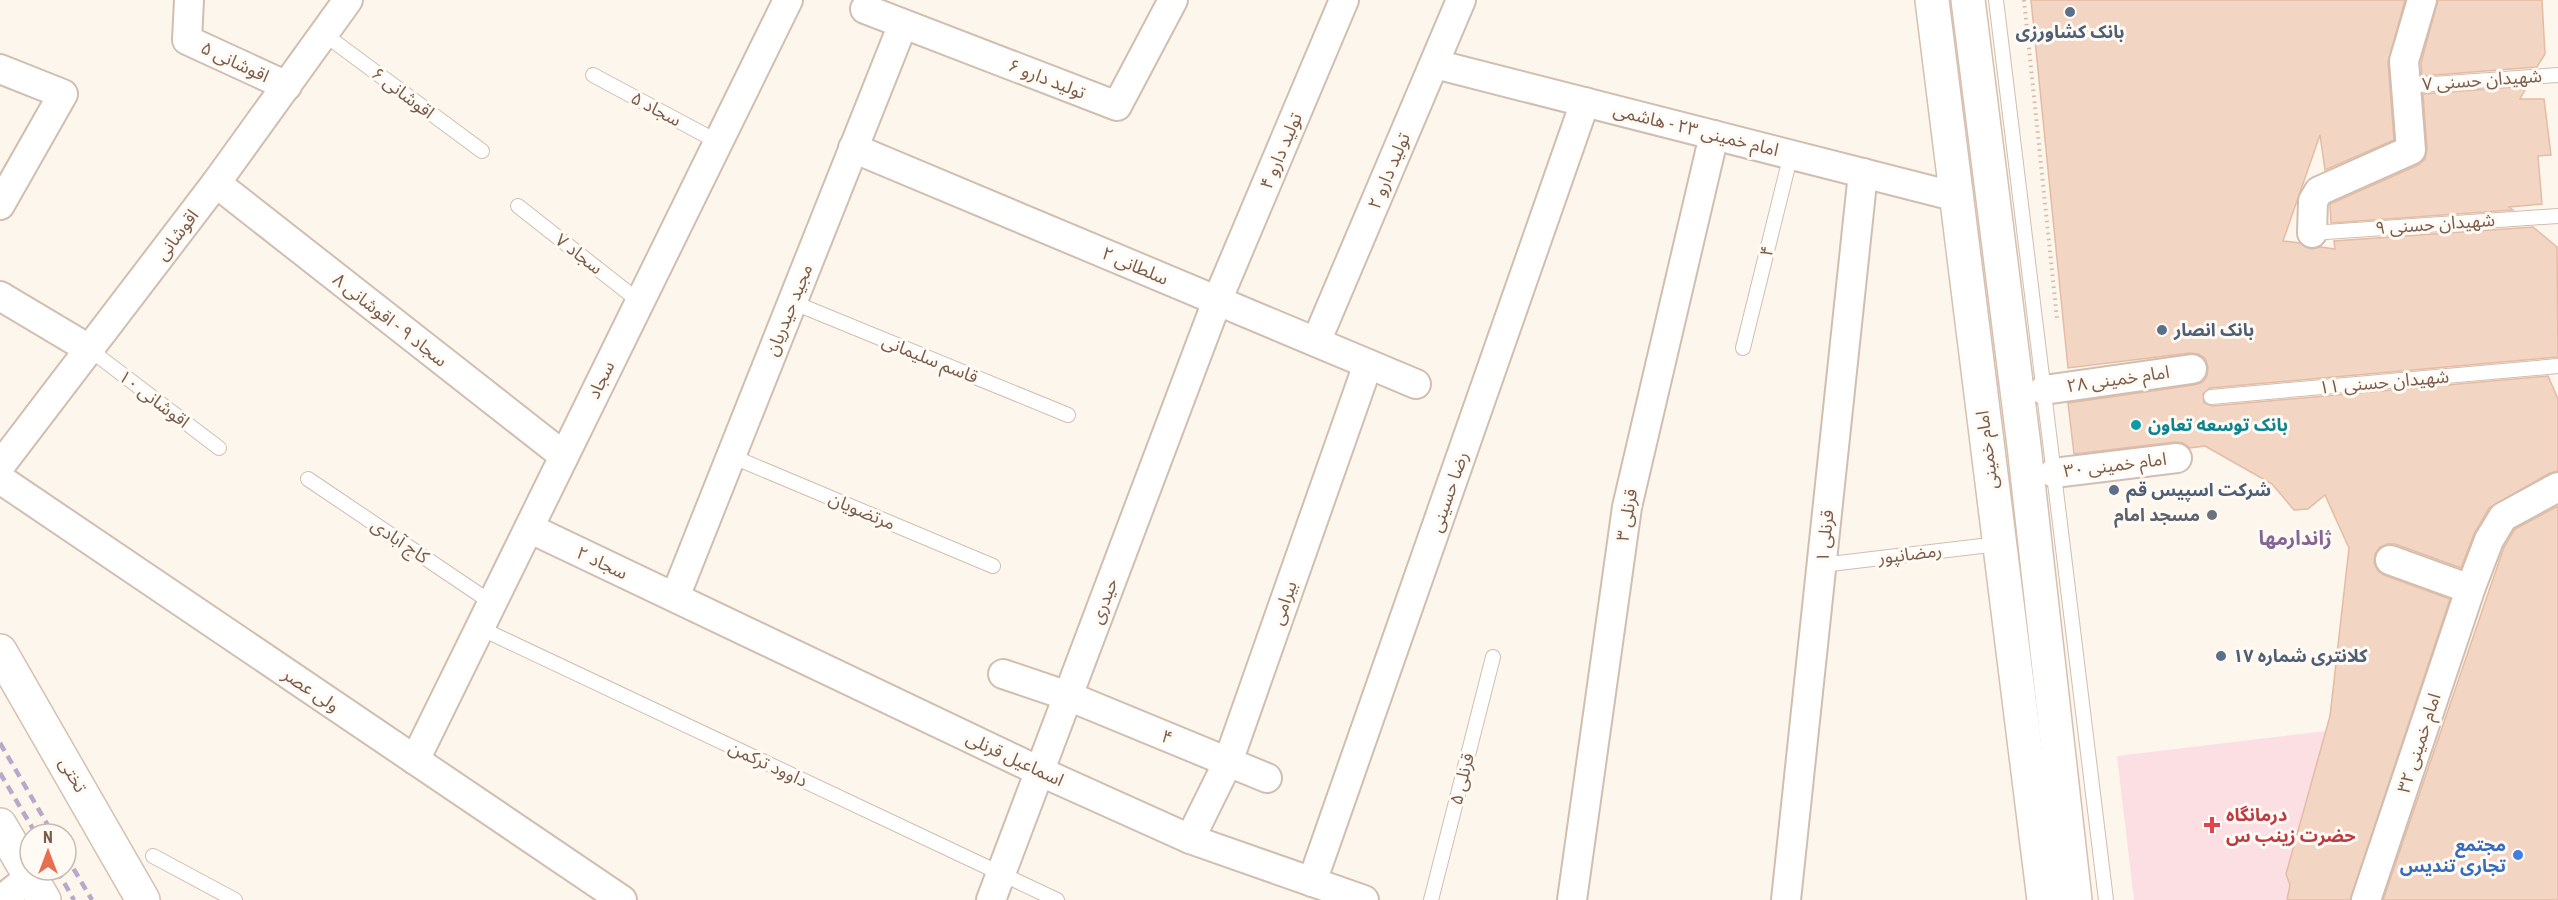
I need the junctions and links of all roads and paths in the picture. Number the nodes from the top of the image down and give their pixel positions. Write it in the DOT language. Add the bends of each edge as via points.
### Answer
graph roads {
  1 [pos="189,0"];
  2 [pos="788,0"];
  3 [pos="1173,0"];
  4 [pos="1344,0"];
  5 [pos="1461,0"];
  6 [pos="1932,0"];
  7 [pos="1968,0"];
  8 [pos="1996,0"];
  9 [pos="2024,0"];
  10 [pos="2422,0"];
  11 [pos="344,2"];
  12 [pos="865,9"];
  13 [pos="903,24"];
  14 [pos="324,34"];
  15 [pos="1435,64"];
  16 [pos="0,69"];
  17 [pos="593,75"];
  18 [pos="2558,75"];
  19 [pos="287,86"];
  20 [pos="2405,86"];
  21 [pos="1586,102"];
  22 [pos="1714,135"];
  23 [pos="718,142"];
  24 [pos="853,148"];
  25 [pos="482,151"];
  26 [pos="1791,154"];
  27 [pos="1863,172"];
  28 [pos="216,183"];
  29 [pos="1957,197"];
  30 [pos="0,205"];
  31 [pos="518,206"];
  32 [pos="2558,216"];
  33 [pos="2312,232"];
  34 [pos="0,297"];
  35 [pos="1217,301"];
  36 [pos="640,302"];
  37 [pos="792,302"];
  38 [pos="2057,327"];
  39 [pos="1316,342"];
  40 [pos="1743,348"];
  41 [pos="89,349"];
  42 [pos="1368,364"];
  43 [pos="2558,366"];
  44 [pos="2192,369"];
  45 [pos="1416,384"];
  46 [pos="2044,390"];
  47 [pos="2211,397"];
  48 [pos="1068,416"];
  49 [pos="219,448"];
  50 [pos="564,456"];
  51 [pos="731,456"];
  52 [pos="2177,458"];
  53 [pos="0,466"];
  54 [pos="2054,473"];
  55 [pos="0,479"];
  56 [pos="308,479"];
  57 [pos="2558,487"];
  58 [pos="529,528"];
  59 [pos="1998,544"];
  60 [pos="2390,560"];
  61 [pos="1822,565"];
  62 [pos="993,566"];
  63 [pos="2470,588"];
  64 [pos="675,597"];
  65 [pos="486,616"];
  66 [pos="0,651"];
  67 [pos="1493,657"];
  68 [pos="1002,674"];
  69 [pos="1068,696"];
  70 [pos="415,760"];
  71 [pos="1228,762"];
  72 [pos="1039,771"];
  73 [pos="1267,778"];
  74 [pos="0,825"];
  75 [pos="1190,839"];
  76 [pos="153,856"];
  77 [pos="1001,874"];
  78 [pos="1311,887"];
  79 [pos="37,888"];
  80 [pos="0,900"];
  81 [pos="143,900"];
  82 [pos="235,900"];
  83 [pos="622,900"];
  84 [pos="991,900"];
  85 [pos="1057,900"];
  86 [pos="1364,900"];
  87 [pos="1431,900"];
  88 [pos="1572,900"];
  89 [pos="1786,900"];
  90 [pos="2043,900"];
  91 [pos="2075,900"];
  92 [pos="2106,900"];
  93 [pos="2366,900"];
  1 -- 19 [label="street, اقوشانی ۵" via="188,40"];
  2 -- 23 [label="street, سجاد"];
  3 -- 13 [label="street, تولید دارو ۶" via="1117,106"];
  4 -- 35 [label="street, تولید دارو ۴"];
  5 -- 15 [label="street, تولید دارو ۲"];
  6 -- 29 [label="main road, امام خمینی"];
  7 -- 91 [label="main road, امام خمینی" via="2023,434"];
  8 -- 46 [label="lane"];
  9 -- 38 [label="path"];
  10 -- 20 [label="street" via="2404,61"];
  11 -- 14 [label="street, اقوشانی"];
  12 -- 13 [label="street, تولید دارو ۶"];
  13 -- 24 [label="street, مجید حیدریان"];
  14 -- 19 [label="street, اقوشانی"];
  14 -- 25 [label="lane, اقوشانی ۶"];
  15 -- 21 [label="street, امام خمینی ۲۳ - هاشمی"];
  15 -- 39 [label="street, تولید دارو ۲"];
  16 -- 30 [label="street" via="63,94"];
  17 -- 23 [label="lane, سجاد ۵"];
  18 -- 20 [label="lane, شهیدان حسنی ۷"];
  19 -- 28 [label="street, اقوشانی"];
  20 -- 33 [label="street" via="2411,150 2319,191 2313,201"];
  21 -- 22 [label="street, امام خمینی ۲۳ - هاشمی"];
  21 -- 78 [label="street, رضا حسینی"];
  22 -- 26 [label="street, امام خمینی ۲۳ - هاشمی"];
  22 -- 88 [label="street, قرنلی ۳" via="1627,507"];
  23 -- 36 [label="street, سجاد"];
  24 -- 35 [label="street, ۲ سلطانی"];
  24 -- 37 [label="street, مجید حیدریان"];
  26 -- 27 [label="street, امام خمینی ۲۳ - هاشمی"];
  26 -- 40 [label="lane, ۴"];
  27 -- 29 [label="street, امام خمینی ۲۳ - هاشمی"];
  27 -- 61 [label="street, قرنلی ۱"];
  28 -- 41 [label="street, اقوشانی"];
  28 -- 50 [label="street, سجاد ۹ - اقوشانی ۸"];
  29 -- 59 [label="main road, امام خمینی"];
  31 -- 36 [label="lane, سجاد ۷"];
  32 -- 33 [label="lane, شهیدان حسنی ۹"];
  34 -- 41 [label="street"];
  35 -- 39 [label="street, ۲ سلطانی"];
  35 -- 69 [label="street, حیدری"];
  36 -- 50 [label="street, سجاد"];
  37 -- 48 [label="lane, قاسم سلیمانی"];
  37 -- 51 [label="street, مجید حیدریان"];
  39 -- 42 [label="street, ۲ سلطانی"];
  41 -- 49 [label="lane, اقوشانی ۱۰"];
  41 -- 53 [label="street, اقوشانی"];
  42 -- 45 [label="street, ۲ سلطانی"];
  42 -- 71 [label="street, بیرامی"];
  43 -- 47 [label="lane, شهیدان حسنی ۱۱"];
  44 -- 46 [label="street, امام خمینی ۲۸"];
  46 -- 54 [label="lane"];
  50 -- 58 [label="street, سجاد"];
  51 -- 62 [label="lane, مرتضویان"];
  51 -- 64 [label="street, مجید حیدریان"];
  52 -- 54 [label="street, امام خمینی ۳۰"];
  54 -- 92 [label="lane"];
  55 -- 70 [label="street, ولی عصر"];
  56 -- 65 [label="lane, کاج آبادی"];
  57 -- 63 [label="street, امام خمینی ۳۲" via="2503,517 2488,540"];
  58 -- 64 [label="street, سجاد ۲"];
  58 -- 65 [label="street, سجاد"];
  59 -- 61 [label="lane, رمضانپور"];
  59 -- 90 [label="main road, امام خمینی"];
  60 -- 63 [label="street"];
  61 -- 89 [label="street, قرنلی ۱"];
  63 -- 93 [label="street, امام خمینی ۳۲"];
  64 -- 72 [label="street, اسماعیل قرنلی"];
  65 -- 70 [label="street, سجاد"];
  65 -- 77 [label="lane, داوود ترکمن"];
  66 -- 81 [label="main road, تختی"];
  67 -- 87 [label="lane, قرنلی ۵"];
  68 -- 69 [label="street, ۴"];
  69 -- 71 [label="street, ۴"];
  69 -- 72 [label="street, حیدری"];
  70 -- 83 [label="street, ولی عصر"];
  71 -- 73 [label="street, ۴"];
  71 -- 75 [label="street, بیرامی"];
  72 -- 75 [label="street, اسماعیل قرنلی"];
  72 -- 77 [label="street, حیدری"];
  74 -- 79 [label="main road"];
  75 -- 78 [label="street, اسماعیل قرنلی"];
  76 -- 82 [label="lane"];
  77 -- 84 [label="street, حیدری"];
  77 -- 85 [label="lane, داوود ترکمن"];
  78 -- 86 [label="street, اسماعیل قرنلی"];
  79 -- 80 [label="street"];
}
